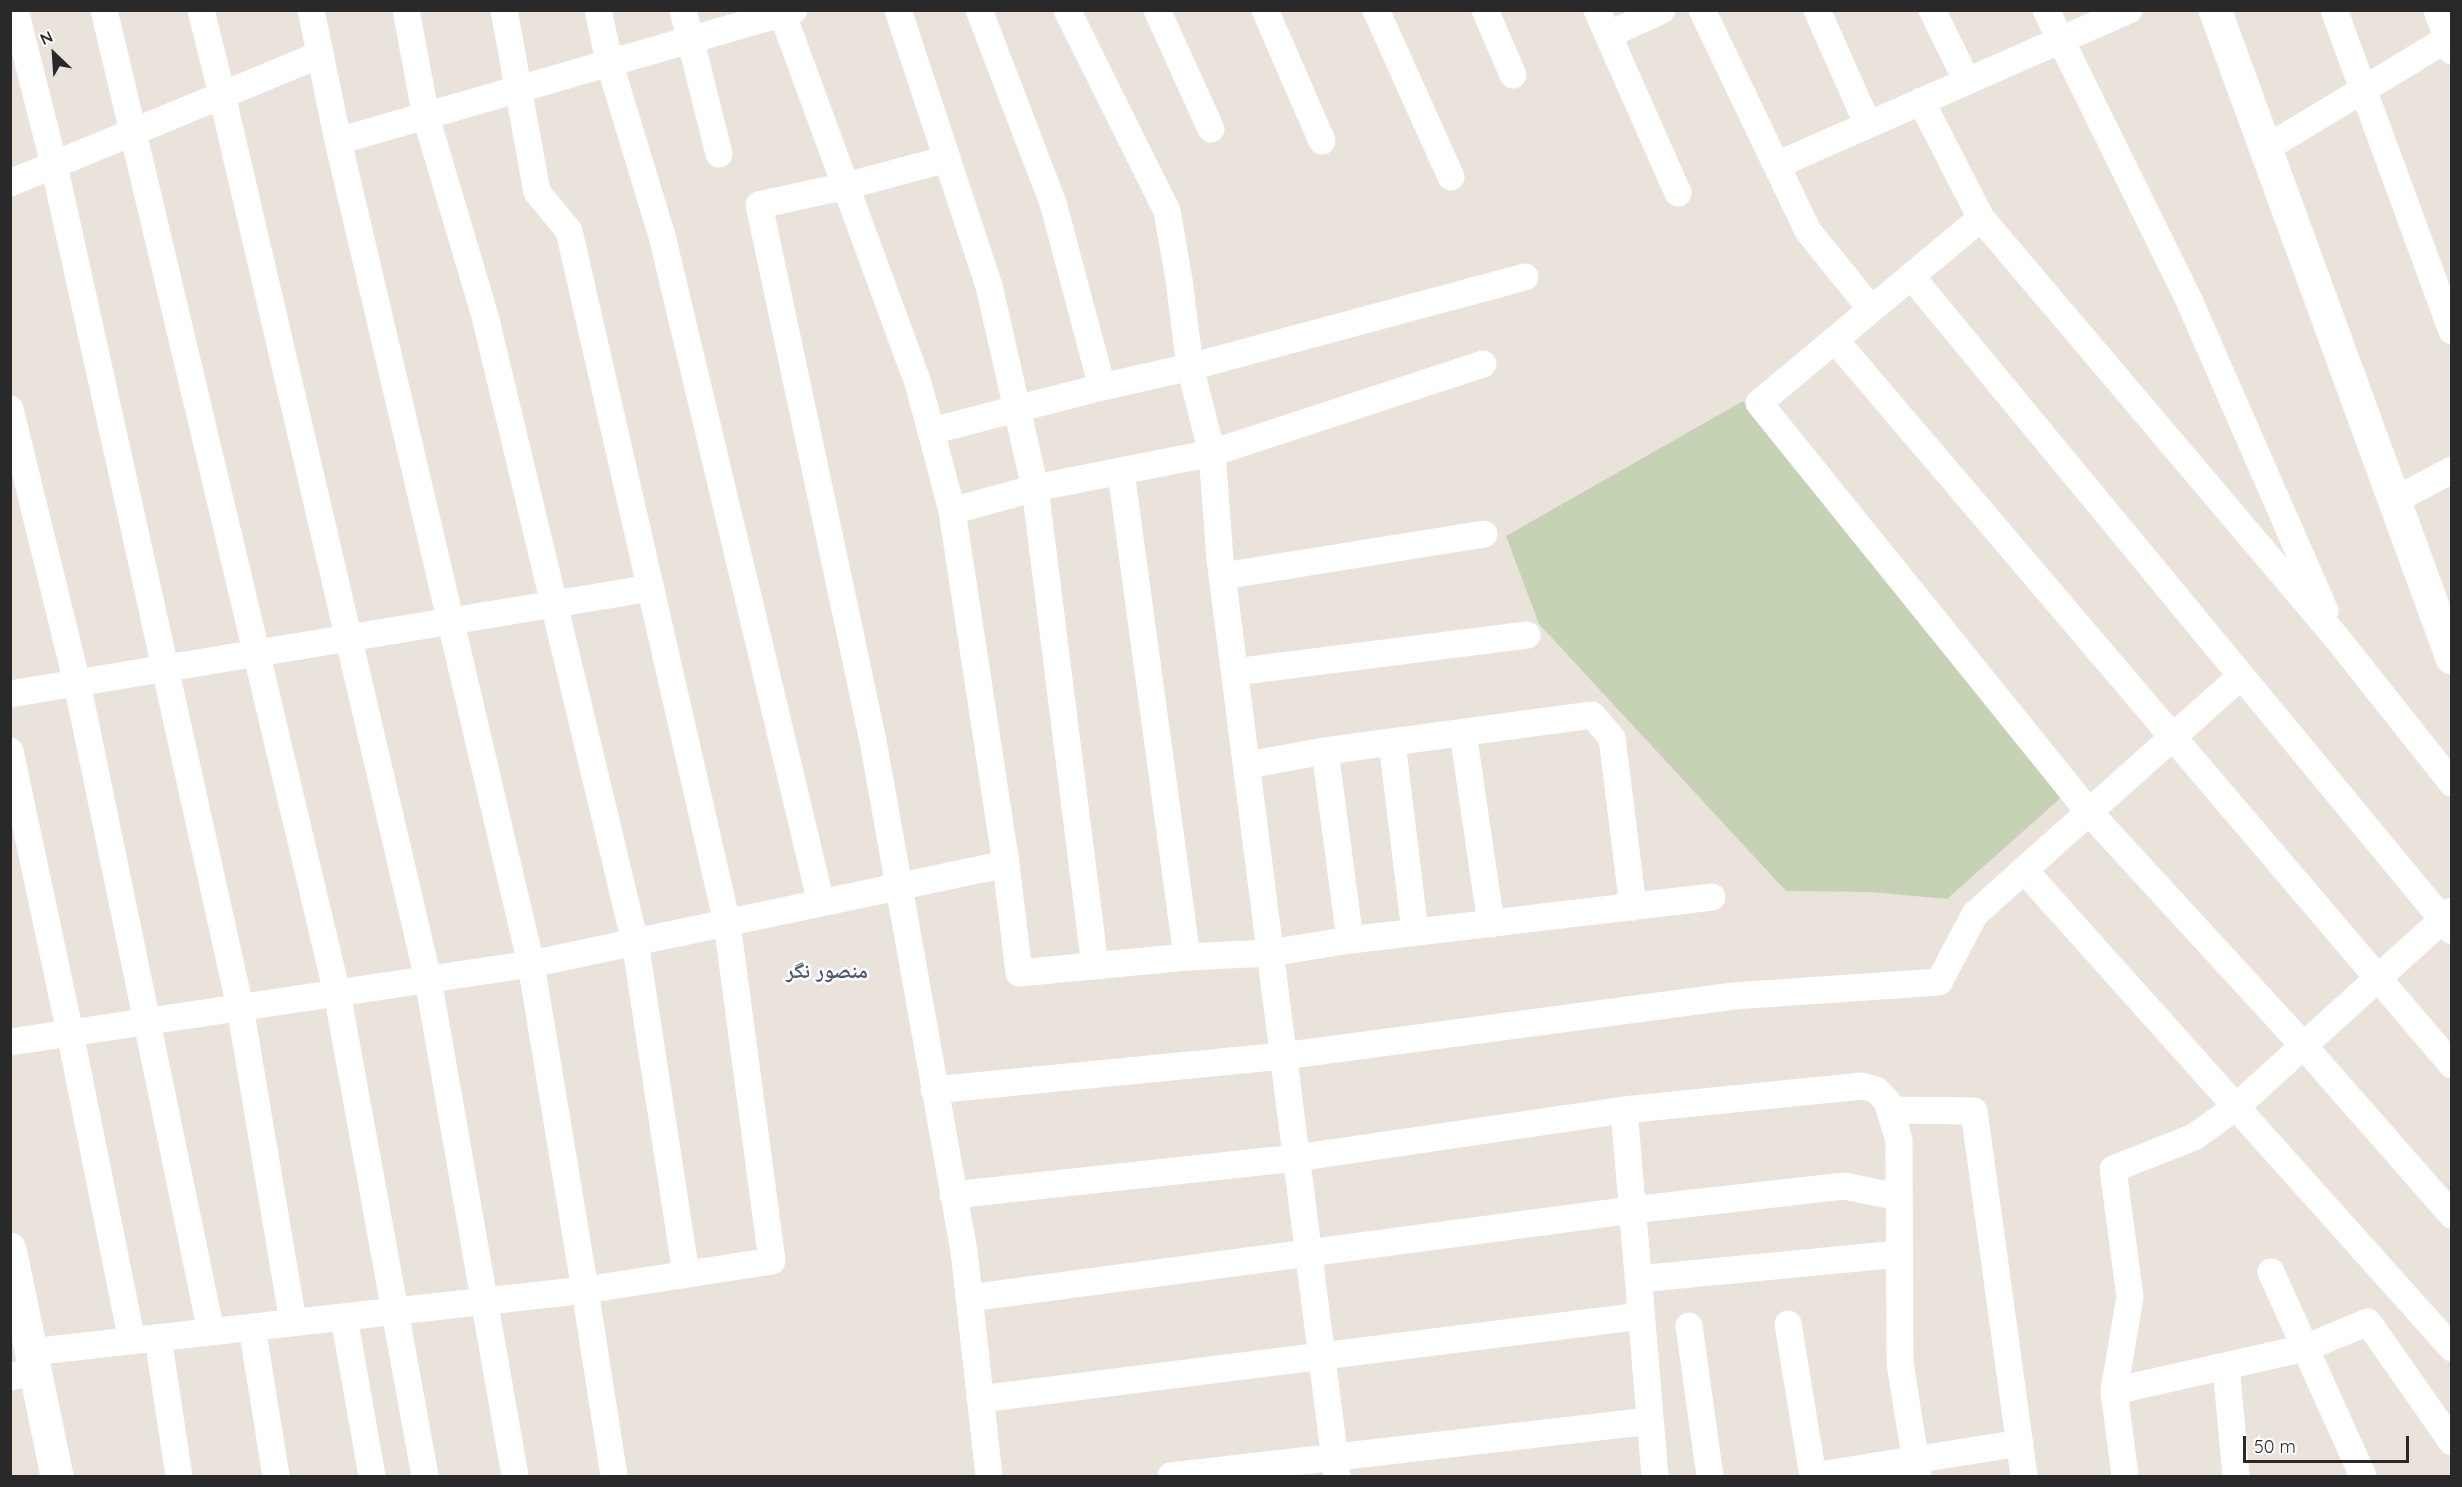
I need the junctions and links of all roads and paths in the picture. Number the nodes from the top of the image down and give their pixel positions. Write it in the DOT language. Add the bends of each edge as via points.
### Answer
graph roads {
  1 [pos="15,10"];
  2 [pos="104,10"];
  3 [pos="201,10"];
  4 [pos="311,10"];
  5 [pos="406,10"];
  6 [pos="504,10"];
  7 [pos="598,10"];
  8 [pos="683,10"];
  9 [pos="898,10"];
  10 [pos="979,10"];
  11 [pos="1067,10"];
  12 [pos="1157,10"];
  13 [pos="1265,10"];
  14 [pos="1376,10"];
  15 [pos="1485,10"];
  16 [pos="1597,10"];
  17 [pos="1662,10"];
  18 [pos="1702,10"];
  19 [pos="1817,10"];
  20 [pos="1932,10"];
  21 [pos="2046,10"];
  22 [pos="2129,10"];
  23 [pos="2215,10"];
  24 [pos="2334,10"];
  25 [pos="2437,10"];
  26 [pos="786,12"];
  27 [pos="1608,35"];
  28 [pos="2060,41"];
  29 [pos="691,42"];
  30 [pos="2450,42"];
  31 [pos="319,55"];
  32 [pos="610,65"];
  33 [pos="1514,75"];
  34 [pos="1967,81"];
  35 [pos="2363,90"];
  36 [pos="517,92"];
  37 [pos="222,94"];
  38 [pos="1921,102"];
  39 [pos="426,117"];
  40 [pos="1868,125"];
  41 [pos="1211,129"];
  42 [pos="134,132"];
  43 [pos="338,141"];
  44 [pos="1322,141"];
  45 [pos="2265,150"];
  46 [pos="719,154"];
  47 [pos="947,159"];
  48 [pos="54,165"];
  49 [pos="1777,165"];
  50 [pos="1451,177"];
  51 [pos="10,183"];
  52 [pos="846,186"];
  53 [pos="1678,193"];
  54 [pos="1982,218"];
  55 [pos="1911,276"];
  56 [pos="1526,278"];
  57 [pos="1871,309"];
  58 [pos="2451,331"];
  59 [pos="1835,340"];
  60 [pos="1483,364"];
  61 [pos="1190,367"];
  62 [pos="1102,387"];
  63 [pos="10,409"];
  64 [pos="1017,409"];
  65 [pos="932,431"];
  66 [pos="1212,453"];
  67 [pos="2451,470"];
  68 [pos="1121,471"];
  69 [pos="1035,488"];
  70 [pos="2393,501"];
  71 [pos="952,511"];
  72 [pos="1484,534"];
  73 [pos="1223,576"];
  74 [pos="651,588"];
  75 [pos="554,604"];
  76 [pos="451,621"];
  77 [pos="1527,635"];
  78 [pos="2336,637"];
  79 [pos="349,638"];
  80 [pos="257,654"];
  81 [pos="2451,658"];
  82 [pos="165,669"];
  83 [pos="1235,672"];
  84 [pos="2241,676"];
  85 [pos="77,683"];
  86 [pos="10,694"];
  87 [pos="1463,733"];
  88 [pos="2172,737"];
  89 [pos="1392,742"];
  90 [pos="10,751"];
  91 [pos="1325,752"];
  92 [pos="1246,765"];
  93 [pos="2451,783"];
  94 [pos="2089,812"];
  95 [pos="1006,864"];
  96 [pos="2024,870"];
  97 [pos="897,887"];
  98 [pos="1712,897"];
  99 [pos="821,903"];
  100 [pos="1633,907"];
  101 [pos="2448,920"];
  102 [pos="727,922"];
  103 [pos="1491,924"];
  104 [pos="1415,932"];
  105 [pos="1350,940"];
  106 [pos="635,942"];
  107 [pos="1270,953"];
  108 [pos="1187,957"];
  109 [pos="531,964"];
  110 [pos="1095,966"];
  111 [pos="2377,978"];
  112 [pos="428,979"];
  113 [pos="337,993"];
  114 [pos="240,1007"];
  115 [pos="148,1021"];
  116 [pos="70,1033"];
  117 [pos="10,1042"];
  118 [pos="2302,1044"];
  119 [pos="1283,1056"];
  120 [pos="2451,1065"];
  121 [pos="934,1090"];
  122 [pos="2235,1107"];
  123 [pos="1624,1110"];
  124 [pos="1891,1110"];
  125 [pos="1296,1158"];
  126 [pos="953,1196"];
  127 [pos="1899,1197"];
  128 [pos="1632,1210"];
  129 [pos="2451,1215"];
  130 [pos="1308,1253"];
  131 [pos="1899,1254"];
  132 [pos="12,1264"];
  133 [pos="2271,1272"];
  134 [pos="686,1274"];
  135 [pos="1638,1279"];
  136 [pos="585,1290"];
  137 [pos="969,1298"];
  138 [pos="484,1301"];
  139 [pos="396,1311"];
  140 [pos="1641,1316"];
  141 [pos="344,1317"];
  142 [pos="293,1322"];
  143 [pos="1788,1324"];
  144 [pos="1689,1326"];
  145 [pos="252,1327"];
  146 [pos="211,1332"];
  147 [pos="158,1338"];
  148 [pos="132,1341"];
  149 [pos="2305,1347"];
  150 [pos="2451,1348"];
  151 [pos="1322,1356"];
  152 [pos="2226,1366"];
  153 [pos="26,1367"];
  154 [pos="2114,1391"];
  155 [pos="980,1399"];
  156 [pos="1650,1421"];
  157 [pos="2451,1442"];
  158 [pos="2020,1443"];
  159 [pos="1336,1467"];
  160 [pos="1916,1468"];
  161 [pos="57,1476"];
  162 [pos="178,1476"];
  163 [pos="276,1476"];
  164 [pos="372,1476"];
  165 [pos="425,1476"];
  166 [pos="515,1476"];
  167 [pos="614,1476"];
  168 [pos="989,1476"];
  169 [pos="1172,1476"];
  170 [pos="1655,1476"];
  171 [pos="1710,1476"];
  172 [pos="1813,1476"];
  173 [pos="2024,1476"];
  174 [pos="2125,1476"];
  175 [pos="2236,1476"];
  176 [pos="2363,1476"];
  1 -- 48 [label="street"];
  2 -- 42 [label="street"];
  3 -- 37 [label="street"];
  4 -- 31 [label="street"];
  5 -- 39 [label="street"];
  6 -- 36 [label="street"];
  7 -- 32 [label="street"];
  8 -- 29 [label="street"];
  9 -- 47 [label="street"];
  10 -- 62 [label="street" via="1053,203"];
  11 -- 61 [label="street" via="1167,211"];
  12 -- 41 [label="street"];
  13 -- 44 [label="street"];
  14 -- 50 [label="street"];
  15 -- 33 [label="street"];
  16 -- 27 [label="street"];
  17 -- 27 [label="street"];
  18 -- 49 [label="street"];
  19 -- 40 [label="street"];
  20 -- 34 [label="street"];
  21 -- 28 [label="street"];
  22 -- 28 [label="street"];
  23 -- 45 [label="street"];
  24 -- 35 [label="street"];
  25 -- 30 [label="street"];
  26 -- 29 [label="street"];
  26 -- 52 [label="street"];
  27 -- 53 [label="street"];
  28 -- 34 [label="street"];
  28 -- 78 [label="street" via="2188,298"];
  29 -- 32 [label="street"];
  29 -- 46 [label="street"];
  30 -- 35 [label="street"];
  31 -- 37 [label="street"];
  31 -- 43 [label="street"];
  32 -- 36 [label="street"];
  32 -- 99 [label="street" via="662,236"];
  34 -- 38 [label="street"];
  35 -- 45 [label="street"];
  35 -- 58 [label="street"];
  36 -- 39 [label="street"];
  36 -- 74 [label="street" via="537,192 569,231"];
  37 -- 42 [label="street"];
  37 -- 79 [label="street"];
  38 -- 40 [label="street"];
  38 -- 54 [label="street"];
  39 -- 43 [label="street"];
  39 -- 75 [label="street" via="485,316"];
  40 -- 49 [label="street"];
  42 -- 48 [label="street"];
  42 -- 80 [label="street"];
  43 -- 76 [label="street"];
  45 -- 70 [label="street"];
  47 -- 52 [label="street"];
  47 -- 64 [label="street" via="989,285"];
  48 -- 51 [label="street"];
  48 -- 82 [label="street"];
  49 -- 57 [label="street" via="1808,231"];
  52 -- 65 [label="street"];
  52 -- 97 [label="street" via="759,205 873,741"];
  54 -- 55 [label="street"];
  54 -- 78 [label="street"];
  55 -- 57 [label="street"];
  55 -- 84 [label="street"];
  56 -- 61 [label="street"];
  57 -- 59 [label="street"];
  59 -- 88 [label="street"];
  59 -- 94 [label="street" via="1759,403"];
  60 -- 66 [label="street"];
  61 -- 62 [label="street"];
  61 -- 66 [label="street"];
  62 -- 64 [label="street"];
  63 -- 85 [label="street"];
  64 -- 65 [label="street"];
  64 -- 69 [label="street"];
  65 -- 71 [label="street"];
  66 -- 68 [label="street"];
  66 -- 73 [label="street"];
  67 -- 70 [label="street"];
  68 -- 69 [label="street"];
  68 -- 108 [label="street"];
  69 -- 71 [label="street"];
  69 -- 110 [label="street"];
  70 -- 81 [label="street"];
  71 -- 95 [label="street"];
  72 -- 73 [label="street"];
  73 -- 83 [label="street"];
  74 -- 75 [label="street"];
  74 -- 102 [label="street"];
  75 -- 76 [label="street"];
  75 -- 106 [label="street"];
  76 -- 79 [label="street"];
  76 -- 109 [label="street"];
  77 -- 83 [label="street"];
  78 -- 93 [label="street"];
  79 -- 80 [label="street"];
  79 -- 112 [label="street"];
  80 -- 82 [label="street"];
  80 -- 113 [label="street"];
  82 -- 85 [label="street"];
  82 -- 114 [label="street"];
  83 -- 92 [label="street"];
  84 -- 88 [label="street"];
  84 -- 101 [label="street"];
  85 -- 86 [label="street"];
  85 -- 115 [label="street"];
  87 -- 89 [label="street"];
  87 -- 100 [label="street" via="1592,716 1612,738"];
  87 -- 103 [label="street"];
  88 -- 94 [label="street"];
  88 -- 111 [label="street"];
  89 -- 91 [label="street"];
  89 -- 104 [label="street"];
  90 -- 116 [label="street"];
  91 -- 92 [label="street"];
  91 -- 105 [label="street"];
  92 -- 107 [label="street"];
  94 -- 96 [label="street"];
  94 -- 118 [label="street"];
  95 -- 97 [label="street"];
  95 -- 110 [label="street" via="1019,973"];
  96 -- 119 [label="street" via="1974,914 1939,982 1734,996"];
  96 -- 122 [label="street"];
  97 -- 99 [label="street"];
  97 -- 121 [label="street"];
  98 -- 100 [label="street"];
  99 -- 102 [label="street"];
  100 -- 103 [label="street"];
  101 -- 111 [label="street"];
  102 -- 106 [label="street"];
  102 -- 134 [label="street" via="772,1261"];
  103 -- 104 [label="street"];
  104 -- 105 [label="street"];
  105 -- 107 [label="street"];
  106 -- 109 [label="street"];
  106 -- 134 [label="street"];
  107 -- 108 [label="street"];
  107 -- 119 [label="street"];
  108 -- 110 [label="street"];
  109 -- 112 [label="street"];
  109 -- 136 [label="street"];
  111 -- 118 [label="street"];
  111 -- 120 [label="street"];
  112 -- 113 [label="street"];
  112 -- 138 [label="street"];
  113 -- 114 [label="street"];
  113 -- 139 [label="street"];
  114 -- 115 [label="street"];
  114 -- 142 [label="street"];
  115 -- 116 [label="street"];
  115 -- 146 [label="street"];
  116 -- 117 [label="street"];
  116 -- 148 [label="street"];
  118 -- 122 [label="street"];
  118 -- 129 [label="street"];
  119 -- 121 [label="street"];
  119 -- 125 [label="street"];
  121 -- 126 [label="street"];
  122 -- 150 [label="street"];
  122 -- 154 [label="street" via="2194,1137 2113,1169 2130,1298"];
  123 -- 124 [label="street" via="1862,1086 1876,1090"];
  123 -- 125 [label="street"];
  123 -- 128 [label="street"];
  124 -- 127 [label="street" via="1899,1140"];
  124 -- 158 [label="street" via="1974,1111"];
  125 -- 126 [label="street"];
  125 -- 130 [label="street"];
  126 -- 137 [label="street"];
  127 -- 128 [label="street" via="1844,1186"];
  127 -- 131 [label="street"];
  128 -- 130 [label="street"];
  128 -- 135 [label="street"];
  130 -- 137 [label="street"];
  130 -- 151 [label="street"];
  131 -- 135 [label="street"];
  131 -- 160 [label="street" via="1900,1363"];
  132 -- 153 [label="street"];
  133 -- 149 [label="street"];
  134 -- 136 [label="street"];
  135 -- 140 [label="street"];
  136 -- 138 [label="street"];
  136 -- 167 [label="street"];
  137 -- 155 [label="street"];
  138 -- 139 [label="street"];
  138 -- 166 [label="street"];
  139 -- 141 [label="street"];
  139 -- 165 [label="street"];
  140 -- 151 [label="street"];
  140 -- 156 [label="street"];
  141 -- 142 [label="street"];
  141 -- 164 [label="street"];
  142 -- 145 [label="street"];
  143 -- 172 [label="street"];
  144 -- 171 [label="street"];
  145 -- 146 [label="street"];
  145 -- 163 [label="street"];
  146 -- 147 [label="street"];
  147 -- 148 [label="street"];
  147 -- 162 [label="street"];
  148 -- 153 [label="street"];
  149 -- 152 [label="street"];
  149 -- 157 [label="street" via="2368,1322"];
  149 -- 176 [label="street"];
  151 -- 155 [label="street"];
  151 -- 159 [label="street"];
  152 -- 154 [label="street"];
  152 -- 175 [label="street"];
  153 -- 161 [label="street"];
  154 -- 174 [label="street"];
  155 -- 168 [label="street"];
  156 -- 159 [label="street"];
  156 -- 170 [label="street"];
  158 -- 160 [label="street"];
  158 -- 173 [label="street"];
  159 -- 169 [label="street"];
  160 -- 172 [label="street"];
}
